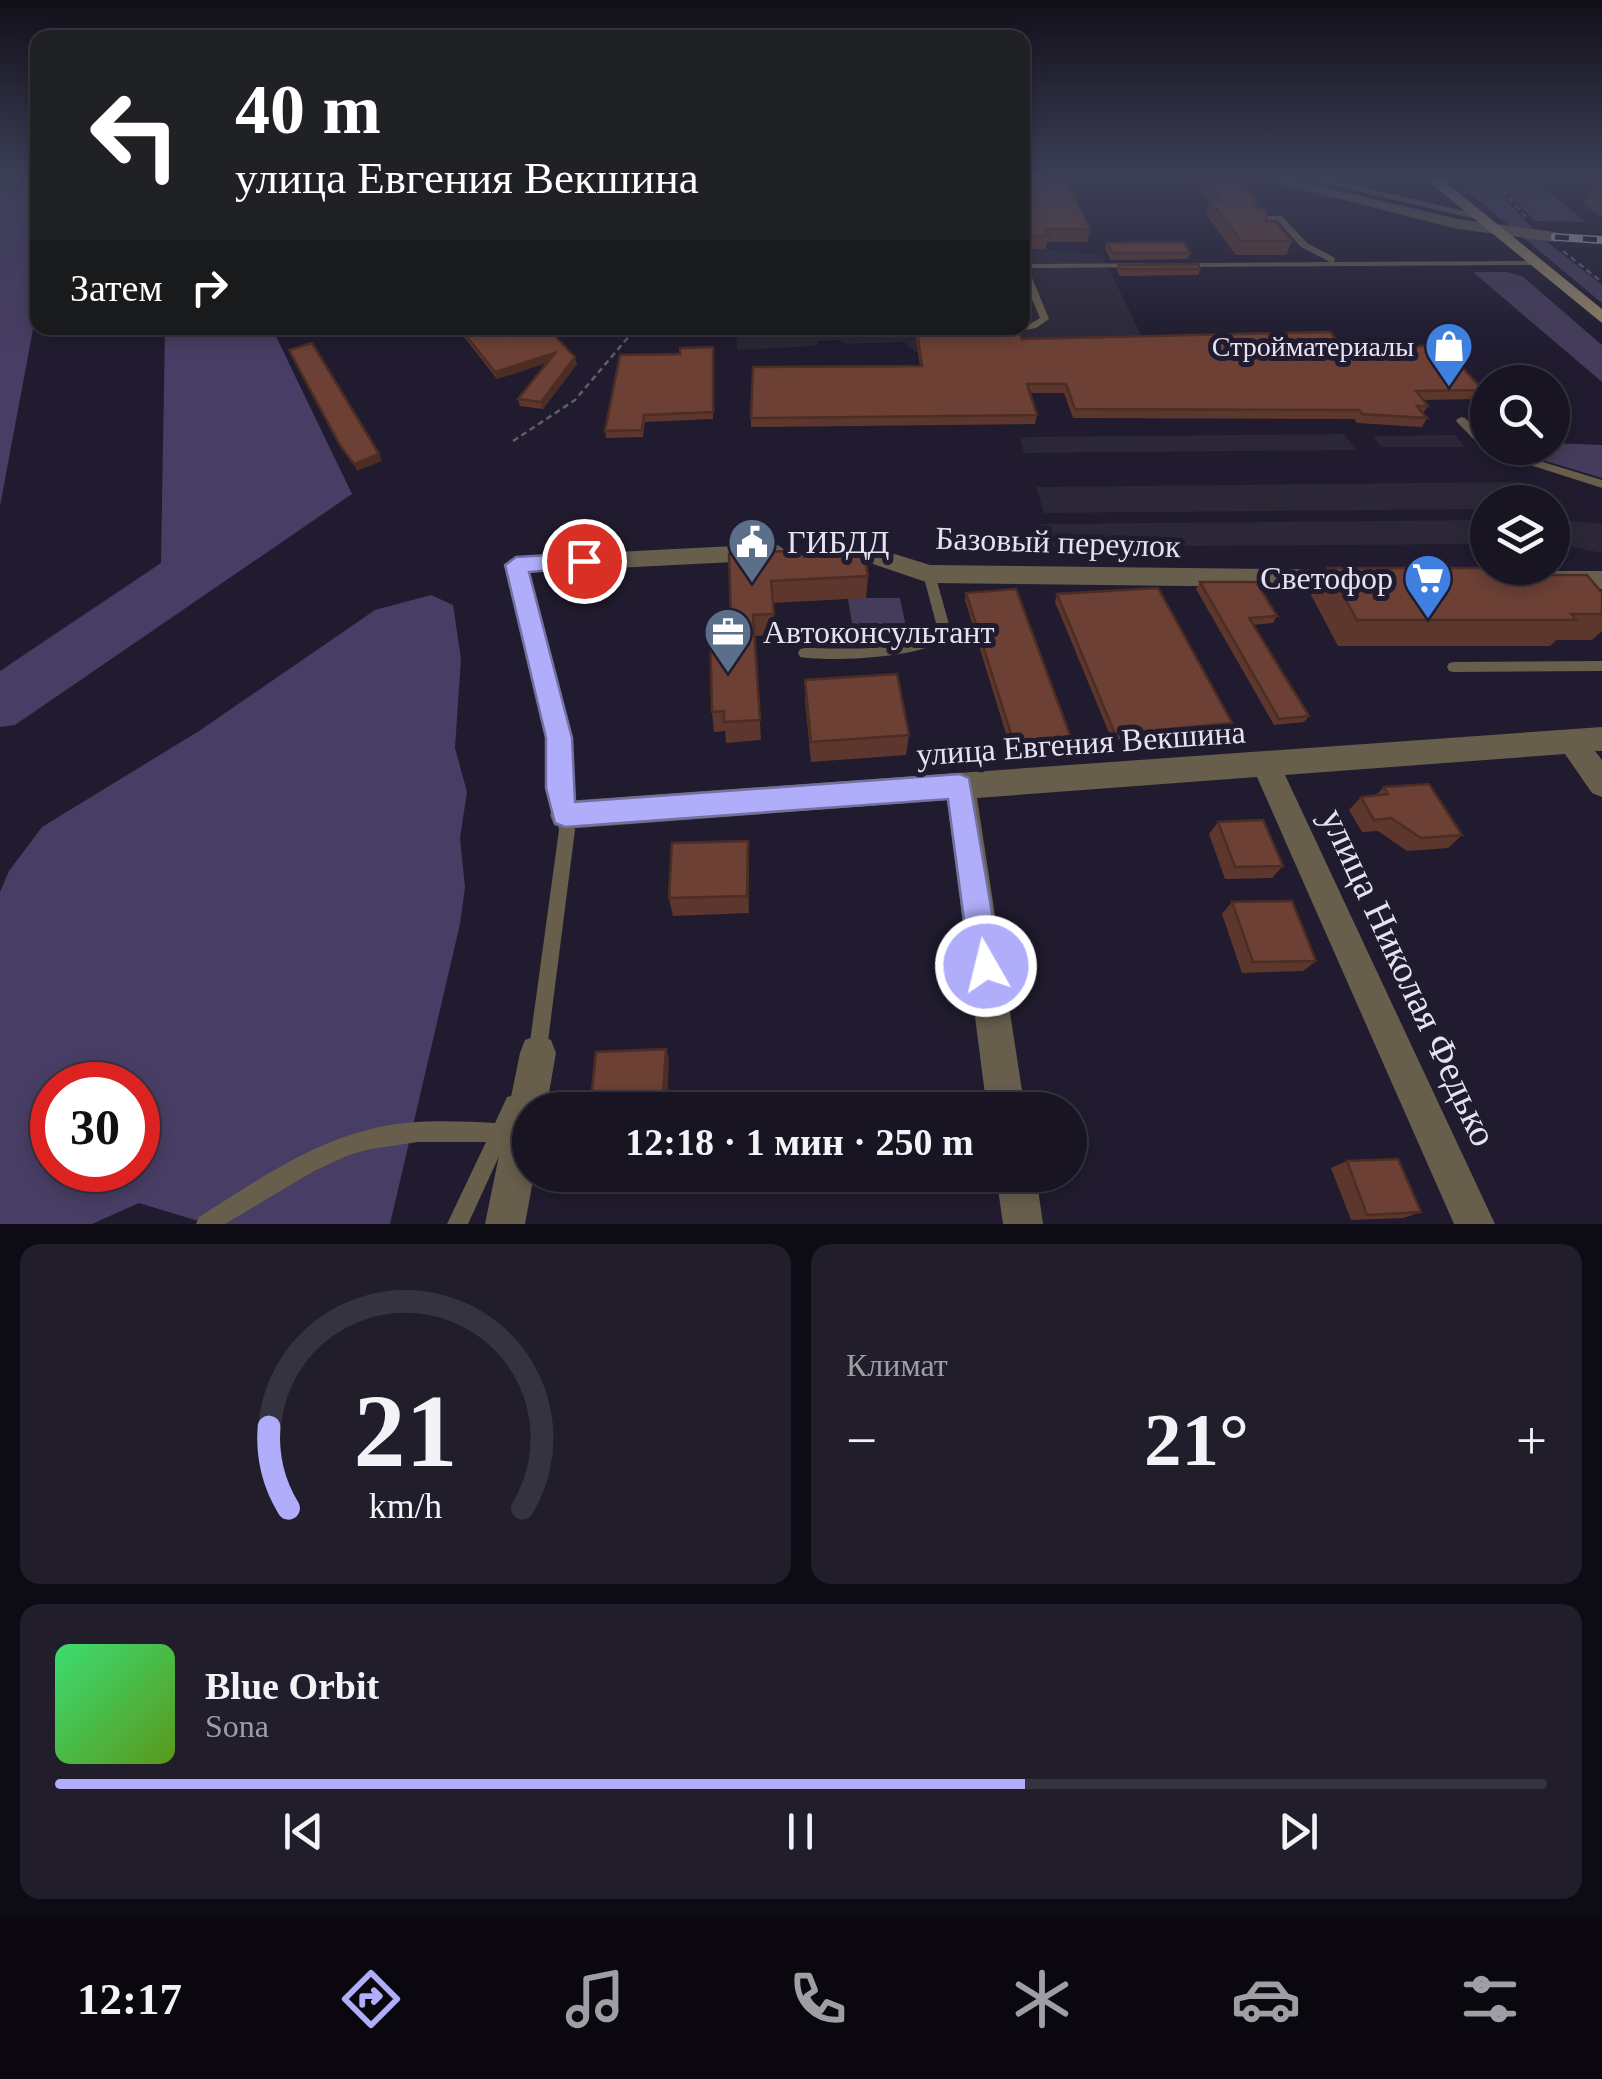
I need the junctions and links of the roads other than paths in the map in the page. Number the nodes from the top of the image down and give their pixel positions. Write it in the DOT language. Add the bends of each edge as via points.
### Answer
graph roads {
  1 [pos="1290,233"];
  2 [pos="1501,233"];
  3 [pos="1512,233"];
  4 [pos="1555,237"];
  5 [pos="1339,262"];
  6 [pos="1539,263"];
  7 [pos="1030,266"];
  8 [pos="1030,283"];
  9 [pos="1602,318"];
  10 [pos="1030,325"];
  11 [pos="1461,420"];
  12 [pos="1470,429"];
  13 [pos="1542,465"];
  14 [pos="1602,484"];
  15 [pos="516,565"];
  16 [pos="928,574"];
  17 [pos="1370,579"];
  18 [pos="805,653"];
  19 [pos="1602,666"];
  20 [pos="1454,667"];
  21 [pos="1602,739"];
  22 [pos="1572,742"];
  23 [pos="1266,764"];
  24 [pos="1602,784"];
  25 [pos="960,786"];
  26 [pos="565,815"];
  27 [pos="538,1053"];
  28 [pos="1003,1092"];
  29 [pos="500,1133"];
  30 [pos="1018,1192"];
  31 [pos="206,1224"];
  32 [pos="458,1224"];
  33 [pos="505,1224"];
  34 [pos="1023,1224"];
  35 [pos="1475,1224"];
  1 -- 5 [label="lane"];
  2 -- 6 [label="main road"];
  3 -- 4 [label="street"];
  5 -- 6 [label="lane"];
  5 -- 7 [label="lane"];
  6 -- 9 [label="main road"];
  8 -- 10 [label="lane" via="1045,319"];
  11 -- 12 [label="lane"];
  13 -- 14 [label="lane"];
  15 -- 16 [label="street, Базовый переулок" via="834,549"];
  15 -- 26 [label="lane" via="559,738"];
  16 -- 17 [label="street, Базовый переулок"];
  16 -- 18 [label="lane" via="944,628 937,640 918,647"];
  19 -- 20 [label="lane"];
  21 -- 22 [label="street, улица Евгения Векшина"];
  22 -- 23 [label="street, улица Евгения Векшина"];
  22 -- 24 [label="street"];
  23 -- 25 [label="street, улица Евгения Векшина"];
  23 -- 35 [label="street, улица Николая Федько"];
  25 -- 26 [label="street, улица Евгения Векшина"];
  25 -- 28 [label="street"];
  26 -- 27 [label="lane"];
  27 -- 29 [label="lane"];
  27 -- 33 [label="street"];
  29 -- 31 [label="lane" via="441,1129 367,1140 282,1177"];
  29 -- 32 [label="lane"];
  30 -- 34 [label="street"];
}
